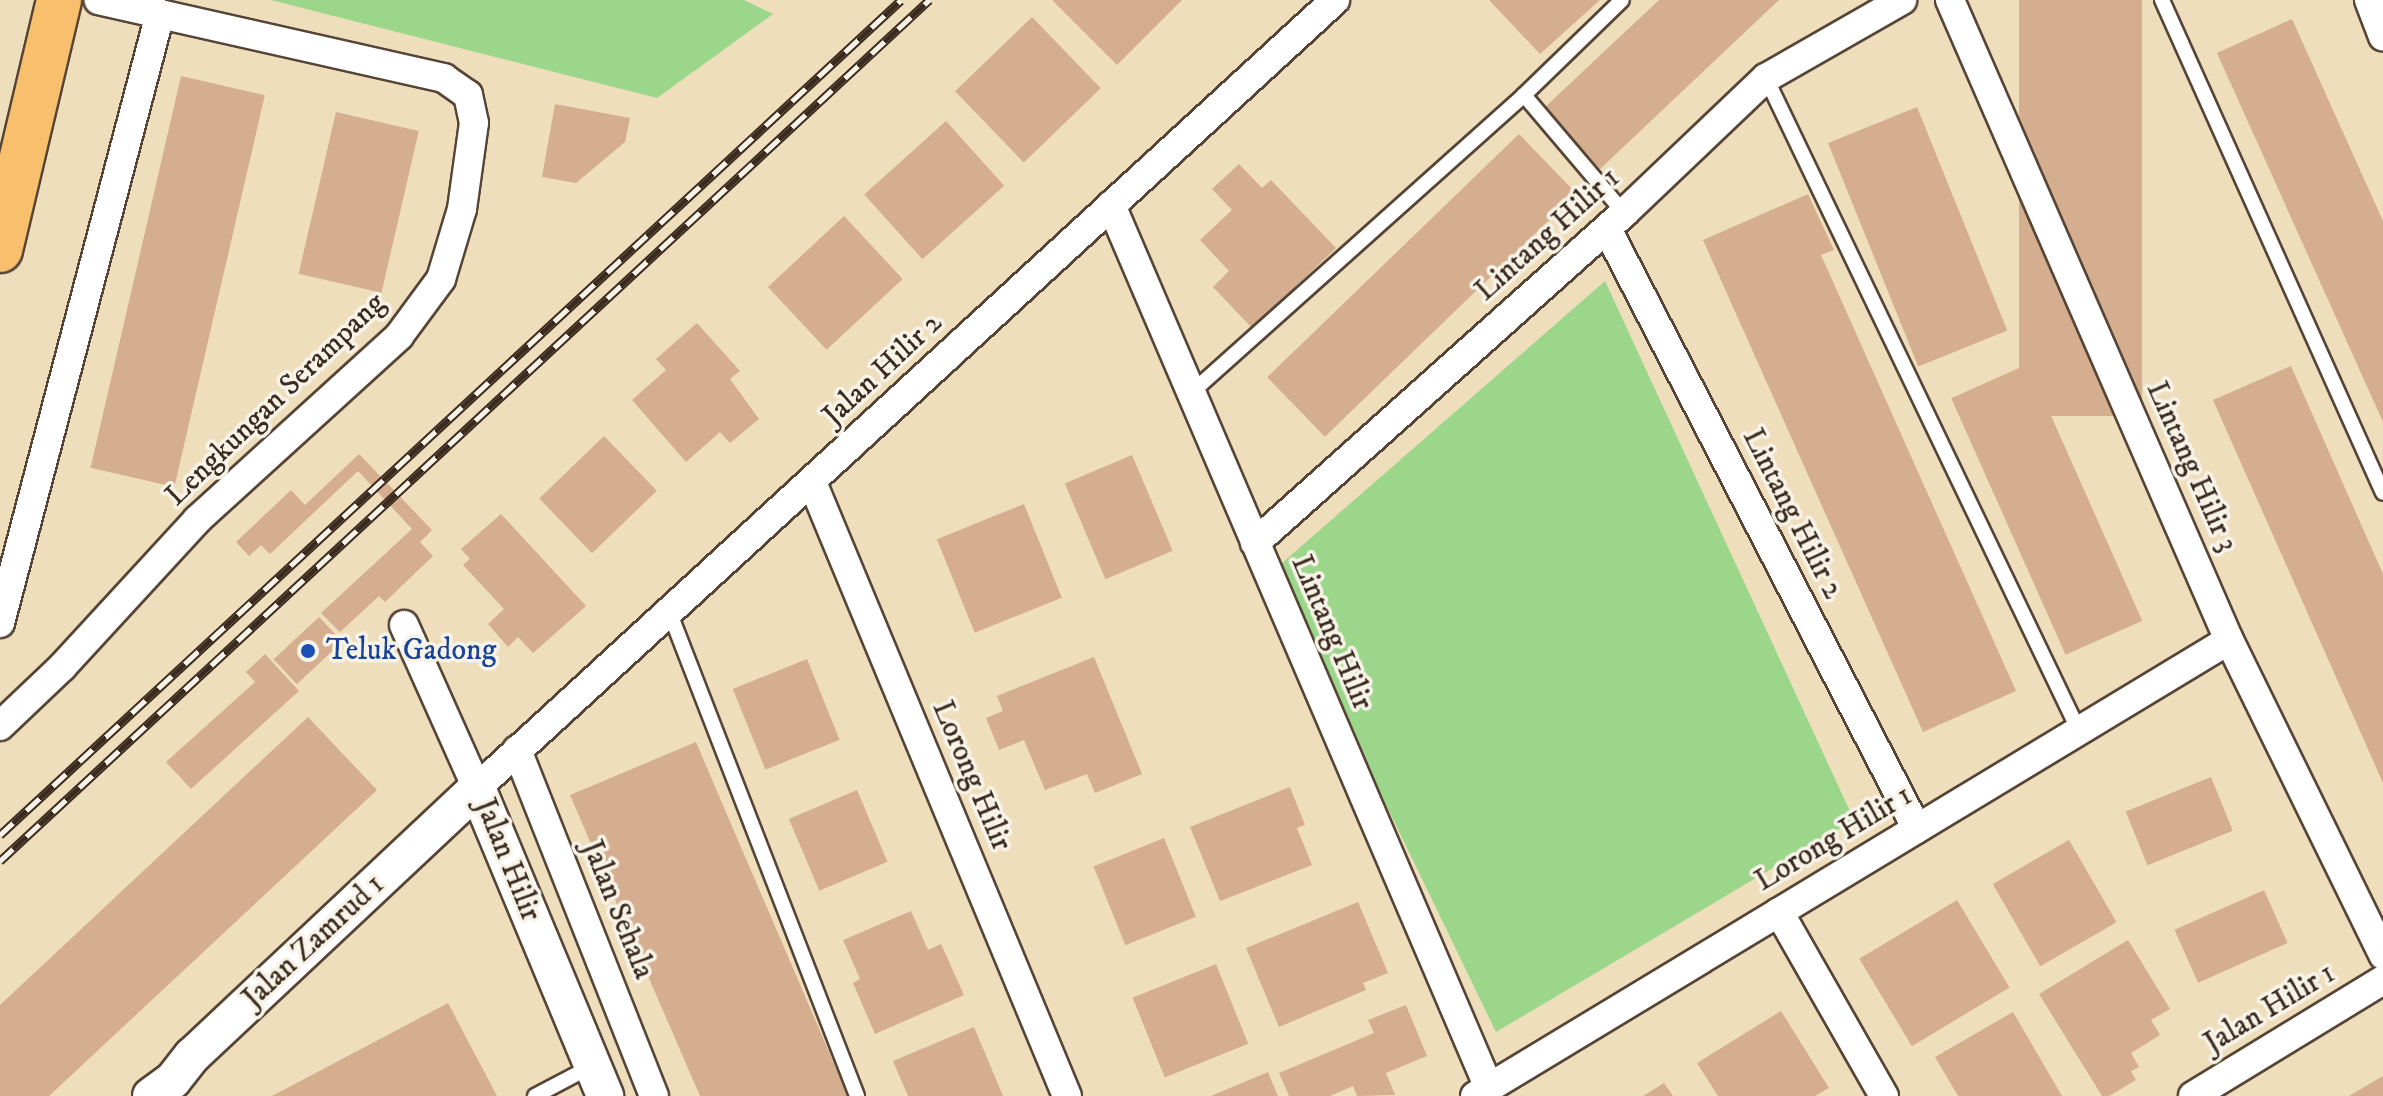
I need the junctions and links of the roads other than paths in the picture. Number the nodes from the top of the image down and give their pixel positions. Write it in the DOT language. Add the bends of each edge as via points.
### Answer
graph roads {
  1 [pos="59,0"];
  2 [pos="99,0"];
  3 [pos="1335,0"];
  4 [pos="1622,0"];
  5 [pos="1902,0"];
  6 [pos="1950,0"];
  7 [pos="2162,0"];
  8 [pos="2368,0"];
  9 [pos="2383,3"];
  10 [pos="160,14"];
  11 [pos="2383,36"];
  12 [pos="1766,78"];
  13 [pos="1524,95"];
  14 [pos="1111,205"];
  15 [pos="1616,221"];
  16 [pos="0,250"];
  17 [pos="1191,393"];
  18 [pos="812,482"];
  19 [pos="2383,493"];
  20 [pos="1255,543"];
  21 [pos="669,611"];
  22 [pos="0,623"];
  23 [pos="404,625"];
  24 [pos="2229,640"];
  25 [pos="0,726"];
  26 [pos="2079,731"];
  27 [pos="517,750"];
  28 [pos="477,788"];
  29 [pos="1917,829"];
  30 [pos="1779,912"];
  31 [pos="2383,955"];
  32 [pos="2383,980"];
  33 [pos="599,1081"];
  34 [pos="168,1091"];
  35 [pos="1482,1092"];
  36 [pos="535,1096"];
  37 [pos="654,1096"];
  38 [pos="857,1096"];
  39 [pos="1067,1096"];
  40 [pos="1884,1096"];
  41 [pos="2193,1096"];
  1 -- 16 [label="main road"];
  2 -- 10 [label="street, Lengkungan Serampang"];
  3 -- 14 [label="street, Jalan Hilir 2"];
  4 -- 13 [label="lane"];
  5 -- 12 [label="street, Lintang Hilir 1"];
  6 -- 24 [label="street, Lintang Hilir 3"];
  7 -- 19 [label="lane"];
  8 -- 9 [label="lane"];
  8 -- 11 [label="street"];
  10 -- 22 [label="street"];
  10 -- 25 [label="street, Lengkungan Serampang" via="444,78 468,95 474,123 462,209 441,279 399,336 197,520 62,667"];
  12 -- 15 [label="street, Lintang Hilir 1"];
  12 -- 26 [label="lane"];
  13 -- 15 [label="lane"];
  13 -- 17 [label="lane"];
  14 -- 17 [label="street, Lintang Hilir"];
  14 -- 18 [label="street, Jalan Hilir 2"];
  15 -- 20 [label="street, Lintang Hilir 1"];
  15 -- 29 [label="street, Lintang Hilir 2"];
  17 -- 20 [label="street, Lintang Hilir"];
  18 -- 21 [label="street, Jalan Hilir 2"];
  18 -- 39 [label="street, Lorong Hilir"];
  20 -- 35 [label="street, Lintang Hilir"];
  21 -- 27 [label="street, Jalan Hilir 2"];
  21 -- 38 [label="lane"];
  23 -- 28 [label="street, Jalan Hilir"];
  24 -- 26 [label="street, Lorong Hilir 1"];
  24 -- 31 [label="street, Lintang Hilir 3"];
  26 -- 29 [label="street, Lorong Hilir 1"];
  27 -- 28 [label="street, Jalan Hilir 2"];
  27 -- 37 [label="street, Jalan Sehala"];
  28 -- 33 [label="street, Jalan Hilir"];
  28 -- 34 [label="street, Jalan Zamrud 1" via="192,1056"];
  29 -- 30 [label="street, Lorong Hilir 1"];
  30 -- 35 [label="street, Lorong Hilir 1"];
  30 -- 40 [label="street"];
  32 -- 41 [label="street, Jalan Hilir 1"];
  33 -- 36 [label="lane"];
}
